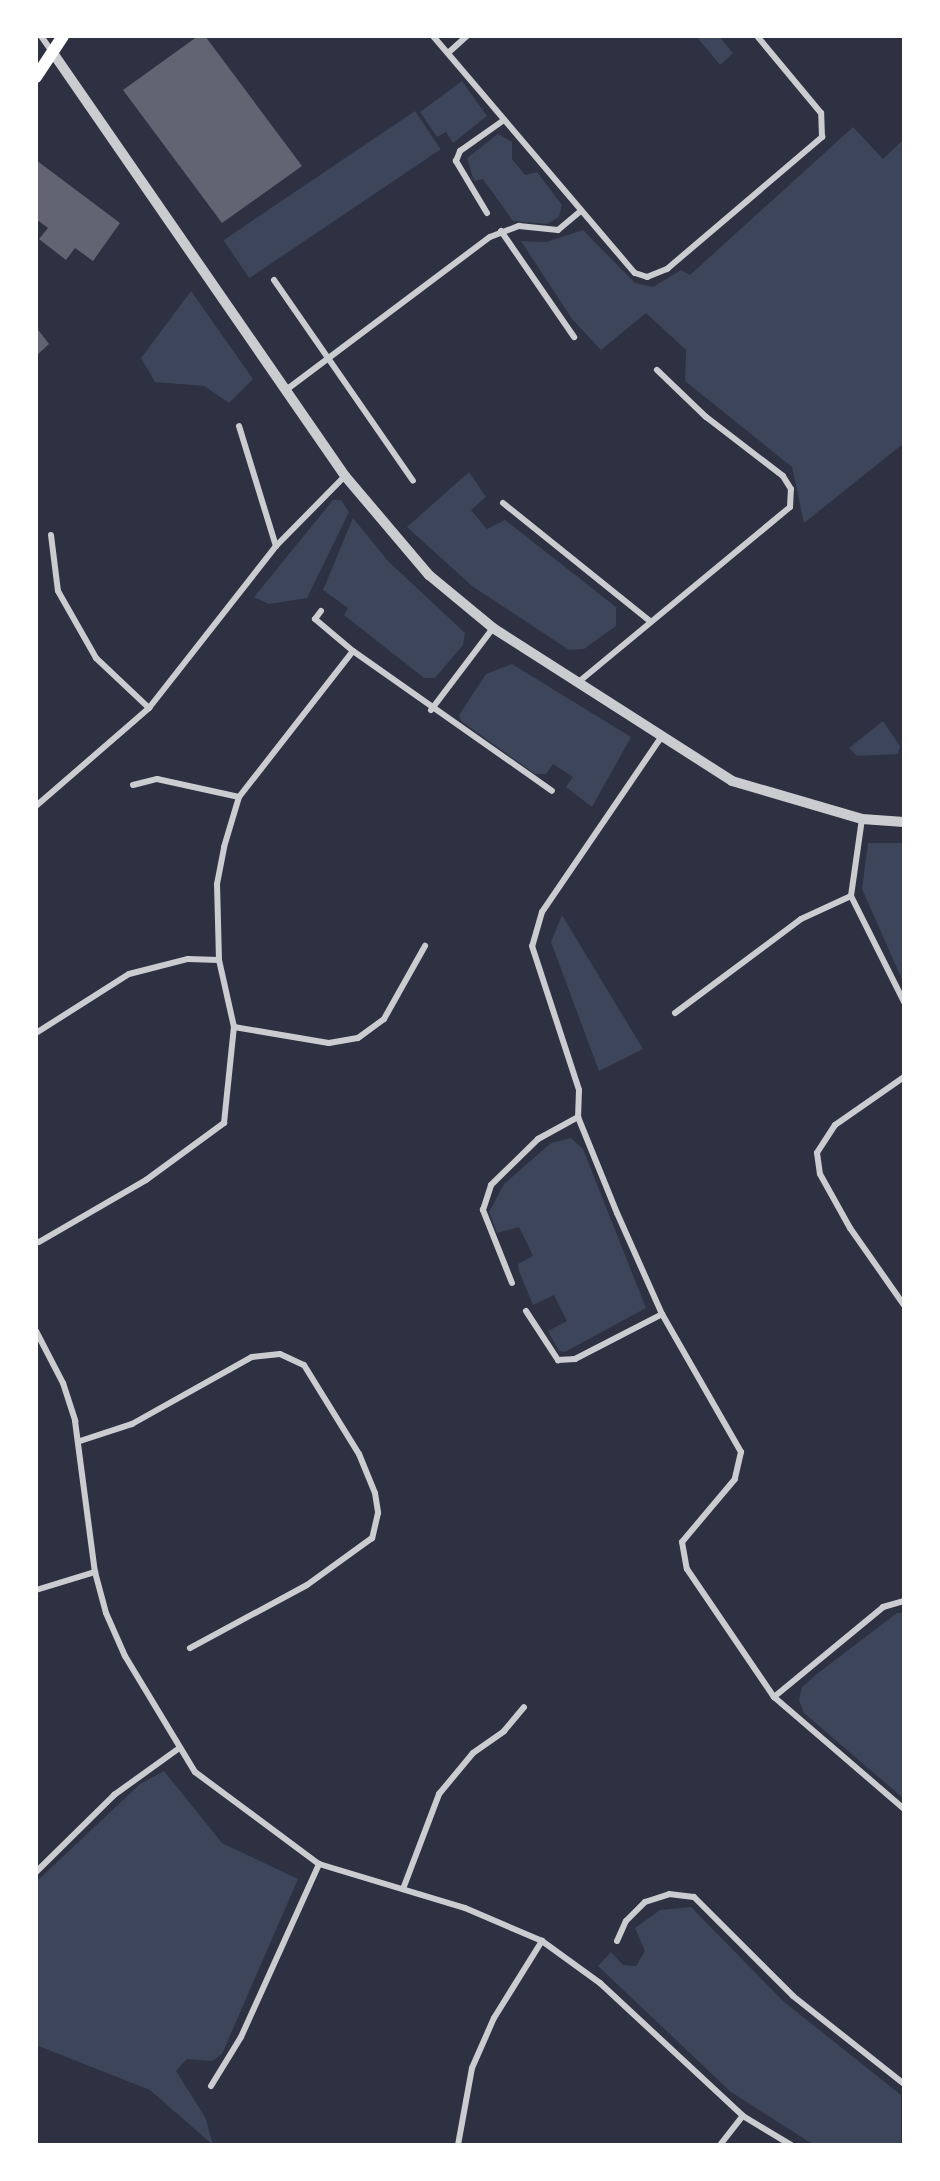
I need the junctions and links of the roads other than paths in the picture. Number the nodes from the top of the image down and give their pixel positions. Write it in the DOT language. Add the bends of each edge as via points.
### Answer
graph roads {
  1 [pos="41,36"];
  2 [pos="63,36"];
  3 [pos="433,36"];
  4 [pos="467,36"];
  5 [pos="757,36"];
  6 [pos="53,53"];
  7 [pos="448,53"];
  8 [pos="36,77"];
  9 [pos="504,120"];
  10 [pos="581,211"];
  11 [pos="487,213"];
  12 [pos="501,231"];
  13 [pos="274,280"];
  14 [pos="574,337"];
  15 [pos="331,358"];
  16 [pos="657,370"];
  17 [pos="286,390"];
  18 [pos="239,426"];
  19 [pos="345,476"];
  20 [pos="413,481"];
  21 [pos="503,503"];
  22 [pos="51,535"];
  23 [pos="276,546"];
  24 [pos="321,611"];
  25 [pos="650,621"];
  26 [pos="493,628"];
  27 [pos="353,651"];
  28 [pos="581,680"];
  29 [pos="149,708"];
  30 [pos="431,710"];
  31 [pos="662,736"];
  32 [pos="133,785"];
  33 [pos="552,791"];
  34 [pos="239,797"];
  35 [pos="36,806"];
  36 [pos="862,819"];
  37 [pos="904,822"];
  38 [pos="851,896"];
  39 [pos="425,946"];
  40 [pos="219,960"];
  41 [pos="904,1002"];
  42 [pos="675,1013"];
  43 [pos="234,1027"];
  44 [pos="36,1033"];
  45 [pos="904,1077"];
  46 [pos="578,1117"];
  47 [pos="39,1242"];
  48 [pos="512,1283"];
  49 [pos="904,1305"];
  50 [pos="526,1311"];
  51 [pos="662,1314"];
  52 [pos="36,1331"];
  53 [pos="42,1342"];
  54 [pos="36,1346"];
  55 [pos="80,1440"];
  56 [pos="95,1572"];
  57 [pos="36,1590"];
  58 [pos="904,1601"];
  59 [pos="190,1648"];
  60 [pos="774,1696"];
  61 [pos="524,1707"];
  62 [pos="178,1749"];
  63 [pos="904,1809"];
  64 [pos="319,1864"];
  65 [pos="36,1872"];
  66 [pos="403,1889"];
  67 [pos="542,1941"];
  68 [pos="617,1941"];
  69 [pos="904,2084"];
  70 [pos="211,2086"];
  71 [pos="743,2116"];
  72 [pos="458,2145"];
  73 [pos="720,2145"];
  74 [pos="791,2145"];
  1 -- 6 [label="street"];
  2 -- 6 [label="main road"];
  3 -- 7 [label="street"];
  4 -- 7 [label="street"];
  5 -- 10 [label="street" via="821,113 822,137 657,275 635,273"];
  6 -- 8 [label="main road"];
  6 -- 17 [label="street"];
  7 -- 9 [label="street"];
  9 -- 10 [label="street"];
  9 -- 11 [label="street" via="460,151 456,161"];
  10 -- 12 [label="street" via="558,230 519,226"];
  12 -- 14 [label="street"];
  12 -- 15 [label="street"];
  13 -- 15 [label="street"];
  15 -- 17 [label="street"];
  15 -- 20 [label="street"];
  16 -- 25 [label="street" via="783,476 792,498 785,514"];
  17 -- 19 [label="street"];
  18 -- 23 [label="street"];
  19 -- 23 [label="street"];
  19 -- 26 [label="street" via="423,569"];
  21 -- 25 [label="street"];
  22 -- 29 [label="street" via="58,591 96,658"];
  23 -- 29 [label="street"];
  24 -- 27 [label="street" via="315,619"];
  25 -- 28 [label="street"];
  26 -- 28 [label="street"];
  26 -- 30 [label="street"];
  27 -- 30 [label="street"];
  27 -- 34 [label="street"];
  28 -- 31 [label="street"];
  29 -- 35 [label="street"];
  30 -- 33 [label="street"];
  31 -- 36 [label="street" via="732,781"];
  31 -- 46 [label="street" via="542,912 532,946 579,1090"];
  32 -- 34 [label="street" via="157,779"];
  34 -- 40 [label="street" via="217,884"];
  36 -- 37 [label="street"];
  36 -- 38 [label="street"];
  38 -- 41 [label="street"];
  38 -- 42 [label="street" via="801,919"];
  39 -- 43 [label="street" via="384,1019 358,1038 329,1043"];
  40 -- 43 [label="street"];
  40 -- 44 [label="street" via="188,959 129,974"];
  43 -- 47 [label="street" via="230,1097 220,1129"];
  45 -- 49 [label="street" via="835,1125 817,1153 820,1174 850,1228"];
  46 -- 48 [label="street" via="538,1139 491,1185 483,1210"];
  46 -- 51 [label="street"];
  50 -- 51 [label="street" via="558,1360 575,1359"];
  51 -- 60 [label="street" via="741,1452 735,1479 688,1530 682,1553 694,1582"];
  52 -- 53 [label="street"];
  53 -- 54 [label="street"];
  53 -- 55 [label="street" via="63,1383"];
  55 -- 56 [label="street"];
  55 -- 59 [label="street" via="132,1424 252,1357 280,1354 304,1365 359,1454 375,1493 378,1513 372,1538 307,1585"];
  56 -- 57 [label="street"];
  56 -- 62 [label="street" via="125,1656"];
  58 -- 60 [label="street" via="883,1607"];
  60 -- 63 [label="street"];
  61 -- 66 [label="street" via="504,1731 473,1753 439,1794"];
  62 -- 64 [label="street" via="239,1810"];
  62 -- 65 [label="street" via="114,1795"];
  64 -- 66 [label="street"];
  64 -- 70 [label="street" via="241,2037"];
  66 -- 67 [label="street" via="465,1908"];
  67 -- 71 [label="street" via="600,1983"];
  67 -- 72 [label="street" via="494,2018 473,2065"];
  68 -- 69 [label="street" via="626,1921 645,1902 669,1894 694,1897 793,1996"];
  71 -- 73 [label="street"];
  71 -- 74 [label="street"];
}
